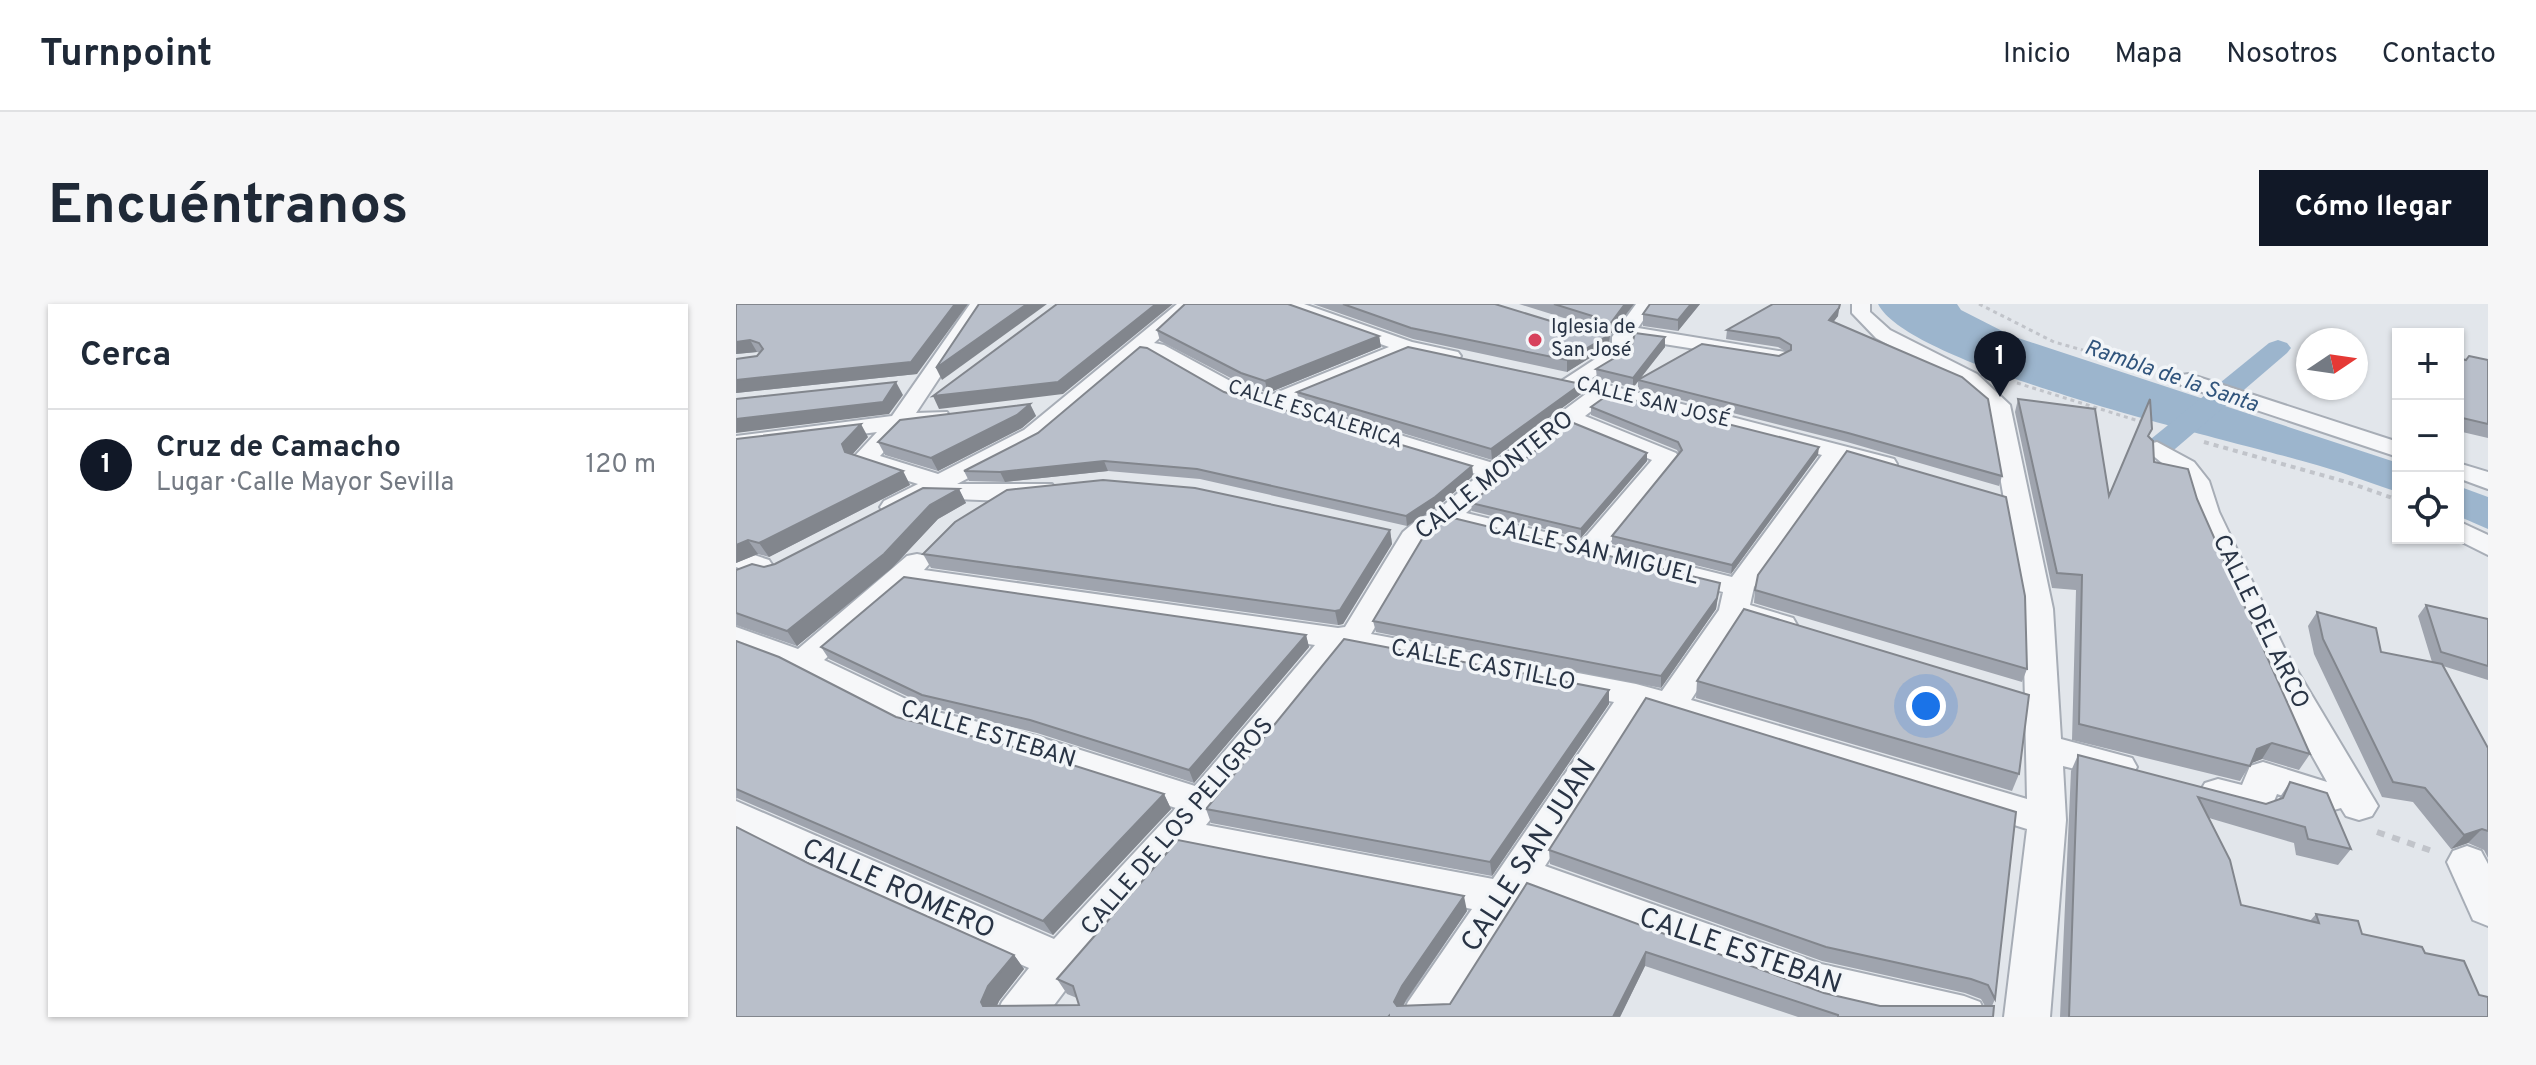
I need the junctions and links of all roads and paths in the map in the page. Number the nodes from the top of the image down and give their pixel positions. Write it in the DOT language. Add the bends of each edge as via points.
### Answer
graph roads {
  1 [pos="979,304"];
  2 [pos="1188,304"];
  3 [pos="1286,304"];
  4 [pos="1645,304"];
  5 [pos="1861,304"];
  6 [pos="1979,304"];
  7 [pos="1626,332"];
  8 [pos="1138,346"];
  9 [pos="1407,347"];
  10 [pos="1778,356"];
  11 [pos="1466,360"];
  12 [pos="2004,379"];
  13 [pos="2189,380"];
  14 [pos="923,383"];
  15 [pos="891,387"];
  16 [pos="950,389"];
  17 [pos="1604,391"];
  18 [pos="1075,402"];
  19 [pos="1267,404"];
  20 [pos="1031,407"];
  21 [pos="828,412"];
  22 [pos="957,415"];
  23 [pos="1569,418"];
  24 [pos="899,422"];
  25 [pos="813,433"];
  26 [pos="2154,437"];
  27 [pos="2190,438"];
  28 [pos="736,443"];
  29 [pos="2392,448"];
  30 [pos="1838,450"];
  31 [pos="1497,472"];
  32 [pos="1914,472"];
  33 [pos="2463,472"];
  34 [pos="2488,481"];
  35 [pos="932,486"];
  36 [pos="1064,487"];
  37 [pos="1005,493"];
  38 [pos="1989,494"];
  39 [pos="2392,498"];
  40 [pos="2019,503"];
  41 [pos="1447,516"];
  42 [pos="870,519"];
  43 [pos="961,520"];
  44 [pos="1382,531"];
  45 [pos="2464,533"];
  46 [pos="1413,538"];
  47 [pos="932,547"];
  48 [pos="2488,547"];
  49 [pos="1589,550"];
  50 [pos="904,576"];
  51 [pos="1736,599"];
  52 [pos="1808,632"];
  53 [pos="736,637"];
  54 [pos="1338,638"];
  55 [pos="802,662"];
  56 [pos="1653,700"];
  57 [pos="2044,748"];
  58 [pos="1202,802"];
  59 [pos="2359,806"];
  60 [pos="736,816"];
  61 [pos="2047,820"];
  62 [pos="1176,835"];
  63 [pos="2467,862"];
  64 [pos="1512,886"];
  65 [pos="2488,908"];
  66 [pos="1061,962"];
  67 [pos="1037,1013"];
  68 [pos="1424,1017"];
  69 [pos="1964,1017"];
  70 [pos="2027,1017"];
  1 -- 14 [label="street"];
  2 -- 8 [label="street"];
  3 -- 9 [label="street"];
  4 -- 7 [label="street"];
  5 -- 40 [label="street" via="1861,313 1883,334 1969,379 1999,405"];
  6 -- 13 [label="path" via="2054,342"];
  7 -- 10 [label="street"];
  7 -- 17 [label="street, CALLE SAN JOSÉ" via="1622,351 1564,381"];
  8 -- 18 [label="street"];
  8 -- 19 [label="street, CALLE ESCALERICA" via="1157,349 1235,393"];
  9 -- 11 [label="street"];
  9 -- 19 [label="street"];
  12 -- 26 [label="path"];
  13 -- 29 [label="street"];
  14 -- 15 [label="street"];
  14 -- 24 [label="street"];
  16 -- 24 [label="street"];
  17 -- 23 [label="street, CALLE MONTERO"];
  17 -- 30 [label="street, CALLE SAN JOSÉ"];
  18 -- 20 [label="street"];
  18 -- 35 [label="street" via="1032,435"];
  19 -- 31 [label="street, CALLE ESCALERICA"];
  21 -- 25 [label="street"];
  22 -- 24 [label="street"];
  23 -- 31 [label="street, CALLE MONTERO"];
  23 -- 49 [label="street" via="1667,458"];
  24 -- 25 [label="street"];
  24 -- 35 [label="street" via="864,459"];
  25 -- 28 [label="street"];
  26 -- 59 [label="street, CALLE DEL ARCO" via="2202,487 2206,512 2270,652"];
  27 -- 39 [label="path" via="2313,470"];
  30 -- 32 [label="street, CALLE SAN JOSÉ"];
  30 -- 51 [label="street, CALLE SAN JUAN"];
  31 -- 41 [label="street, CALLE MONTERO"];
  33 -- 34 [label="street"];
  35 -- 37 [label="street"];
  35 -- 42 [label="street"];
  36 -- 37 [label="street"];
  37 -- 43 [label="street"];
  38 -- 40 [label="street"];
  40 -- 57 [label="street" via="2038,609 2027,699"];
  41 -- 46 [label="street, CALLE MONTERO"];
  41 -- 49 [label="street, CALLE SAN MIGUEL"];
  44 -- 46 [label="street"];
  45 -- 48 [label="street"];
  46 -- 54 [label="street, CALLE MONTERO" via="1356,634"];
  47 -- 50 [label="street"];
  49 -- 51 [label="street, CALLE SAN MIGUEL"];
  50 -- 54 [label="street, CALLE CASTILLO"];
  50 -- 55 [label="street"];
  51 -- 52 [label="street, CALLE SAN MIGUEL"];
  51 -- 56 [label="street, CALLE SAN JUAN"];
  53 -- 55 [label="street, CALLE ESTEBAN"];
  54 -- 56 [label="street, CALLE CASTILLO"];
  54 -- 58 [label="street, CALLE DE LOS PELIGROS"];
  55 -- 58 [label="street, CALLE ESTEBAN" via="919,720 1036,749"];
  56 -- 61 [label="street, CALLE CASTILLO"];
  56 -- 64 [label="street, CALLE SAN JUAN"];
  57 -- 59 [label="street" via="2256,803 2263,776"];
  57 -- 61 [label="street"];
  58 -- 62 [label="street, CALLE DE LOS PELIGROS"];
  59 -- 63 [label="path" via="2374,832"];
  60 -- 66 [label="street, CALLE ROMERO"];
  61 -- 70 [label="street"];
  62 -- 64 [label="street, CALLE ESTEBAN"];
  62 -- 66 [label="street, CALLE DE LOS PELIGROS"];
  63 -- 65 [label="street"];
  64 -- 68 [label="street, CALLE SAN JUAN"];
  64 -- 69 [label="street, CALLE ESTEBAN" via="1821,984"];
  66 -- 67 [label="street, CALLE DE LOS PELIGROS"];
}
